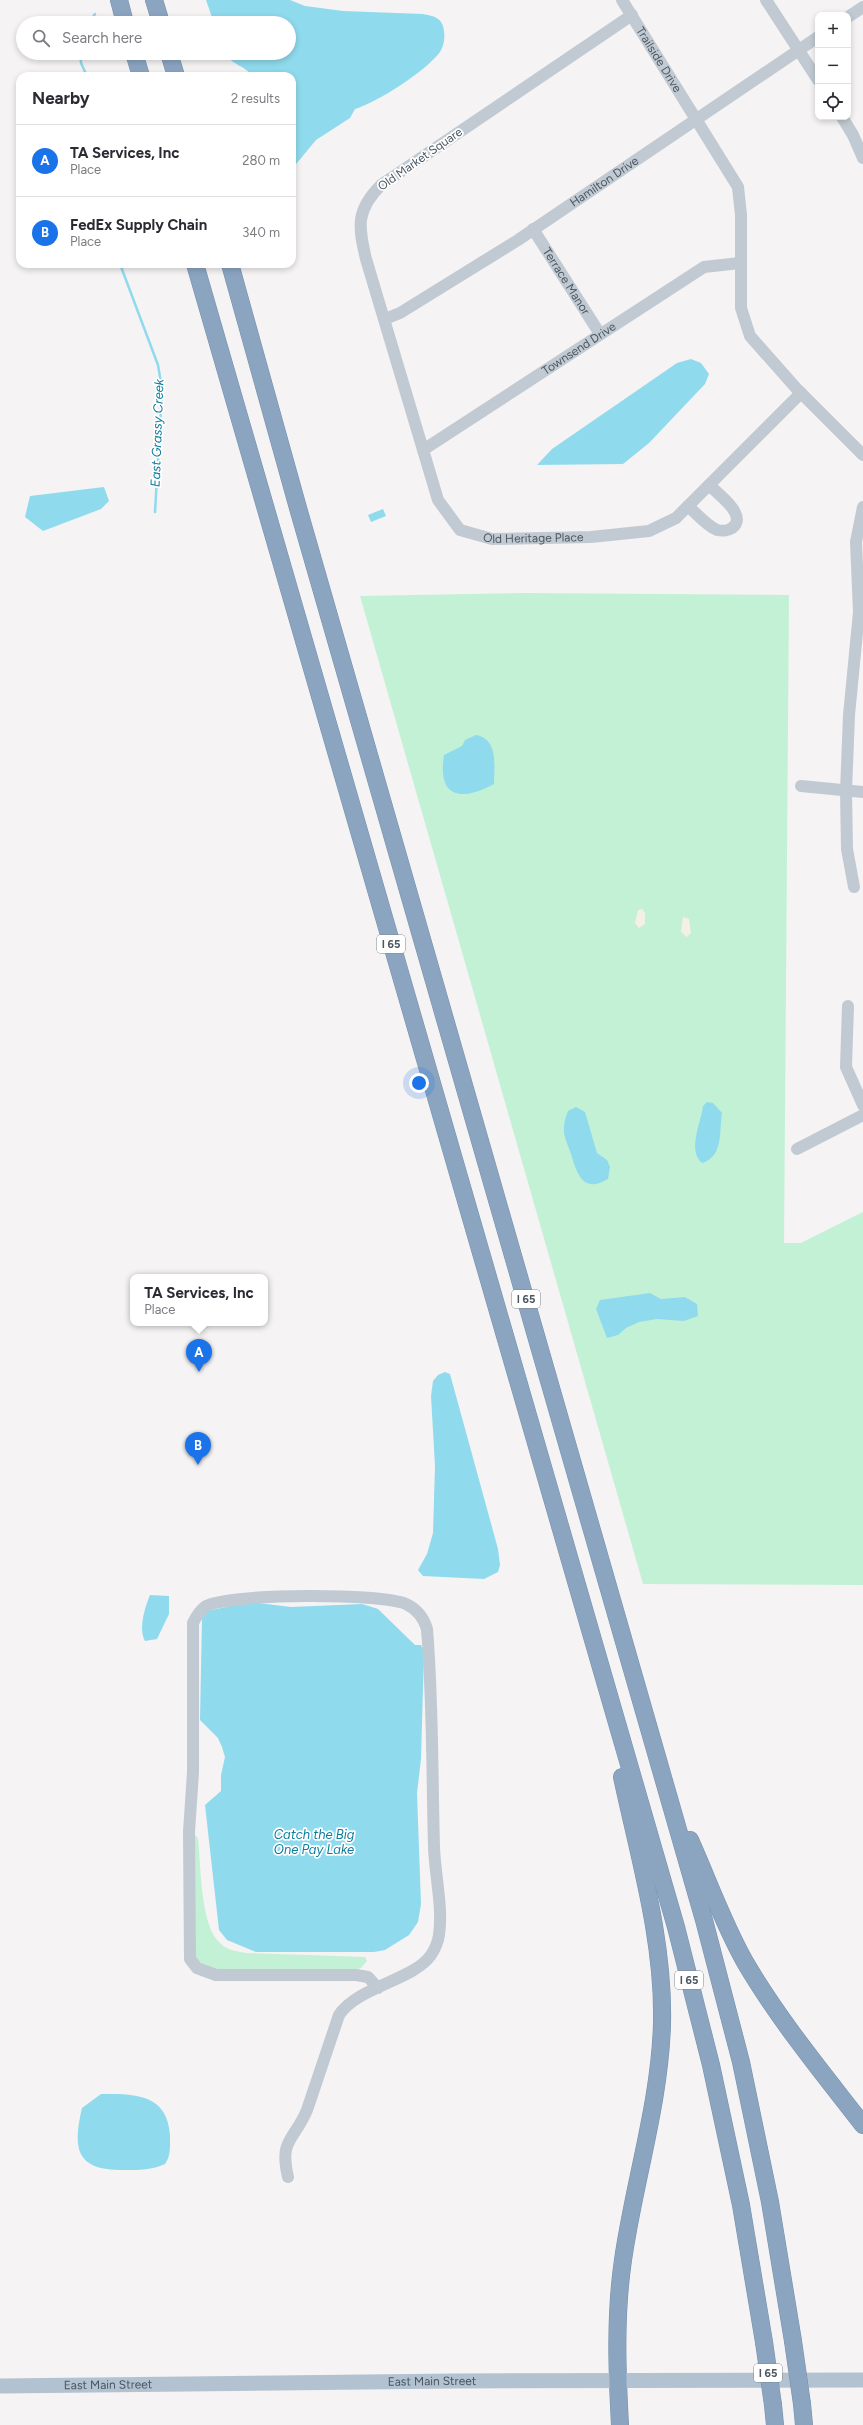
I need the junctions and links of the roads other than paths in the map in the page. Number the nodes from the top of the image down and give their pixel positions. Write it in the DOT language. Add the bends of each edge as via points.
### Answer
graph roads {
  1 [pos="119,0"];
  2 [pos="154,0"];
  3 [pos="622,0"];
  4 [pos="766,0"];
  5 [pos="863,7"];
  6 [pos="632,15"];
  7 [pos="851,15"];
  8 [pos="123,16"];
  9 [pos="159,16"];
  10 [pos="815,39"];
  11 [pos="798,50"];
  12 [pos="136,60"];
  13 [pos="171,60"];
  14 [pos="140,72"];
  15 [pos="175,72"];
  16 [pos="815,76"];
  17 [pos="696,118"];
  18 [pos="844,120"];
  19 [pos="863,158"];
  20 [pos="533,229"];
  21 [pos="740,263"];
  22 [pos="196,268"];
  23 [pos="231,268"];
  24 [pos="385,319"];
  25 [pos="600,334"];
  26 [pos="801,393"];
  27 [pos="423,450"];
  28 [pos="863,455"];
  29 [pos="709,485"];
  30 [pos="688,506"];
  31 [pos="863,506"];
  32 [pos="801,786"];
  33 [pos="846,791"];
  34 [pos="863,792"];
  35 [pos="854,887"];
  36 [pos="848,1006"];
  37 [pos="863,1105"];
  38 [pos="863,1115"];
  39 [pos="797,1149"];
  40 [pos="589,1624"];
  41 [pos="663,1778"];
  42 [pos="378,1988"];
  43 [pos="863,2125"];
  44 [pos="288,2177"];
  45 [pos="618,2380"];
  46 [pos="863,2380"];
  47 [pos="0,2386"];
  48 [pos="620,2425"];
  49 [pos="775,2425"];
  50 [pos="804,2425"];
  1 -- 8 [label="highway"];
  2 -- 9 [label="highway"];
  3 -- 6 [label="street, Trailside Drive"];
  4 -- 11 [label="street"];
  5 -- 7 [label="street"];
  6 -- 17 [label="street, Trailside Drive"];
  6 -- 24 [label="street, Old Market Square" via="380,185 370,196 363,207 359,223 360,234"];
  10 -- 11 [label="street, Hamilton Drive"];
  11 -- 16 [label="street"];
  11 -- 17 [label="street, Hamilton Drive"];
  12 -- 14 [label="highway"];
  13 -- 15 [label="highway"];
  17 -- 20 [label="street, Hamilton Drive"];
  17 -- 21 [label="street, Trailside Drive" via="738,187 741,214"];
  18 -- 19 [label="street"];
  20 -- 24 [label="street, Hamilton Drive" via="400,313"];
  20 -- 25 [label="street, Terrace Manor"];
  21 -- 25 [label="street, Townsend Drive" via="704,267"];
  21 -- 26 [label="street, Trailside Drive" via="741,308 750,336"];
  22 -- 40 [label="highway, I 65"];
  23 -- 41 [label="highway, I 65"];
  24 -- 27 [label="street, Old Market Square"];
  25 -- 27 [label="street, Townsend Drive"];
  26 -- 28 [label="street, Trailside Drive"];
  26 -- 29 [label="street, Old Heritage Place"];
  27 -- 30 [label="street, Old Heritage Place" via="438,500 460,530 492,540 591,537 649,531 676,518"];
  29 -- 30 [label="street, Old Heritage Place"];
  29 -- 30 [label="street" via="732,507 737,516 733,528 715,529"];
  31 -- 33 [label="street" via="856,542 859,612 849,715"];
  32 -- 33 [label="street"];
  33 -- 34 [label="street"];
  33 -- 35 [label="street" via="847,849"];
  36 -- 37 [label="street" via="846,1067"];
  38 -- 39 [label="street"];
  40 -- 45 [label="highway" via="649,1904 658,1954 661,1991 660,2054 619,2294"];
  40 -- 49 [label="highway, I 65, bridge" via="676,1927 711,2065 741,2206"];
  41 -- 43 [label="highway" via="724,1921 745,1961 774,2009"];
  41 -- 50 [label="highway, I 65, bridge" via="741,2062 770,2202"];
  42 -- 42 [label="street" via="368,1977 356,1975 216,1976 197,1968 190,1959 189,1832 193,1772 193,1623 205,1606 245,1597 384,1599 407,1604 424,1620 428,1629 432,1694 435,1870 439,1934 433,1951 421,1964"];
  42 -- 44 [label="street" via="346,2005 339,2015 307,2110 302,2122 288,2140 284,2158"];
  45 -- 46 [label="main road, East Main Street"];
  45 -- 47 [label="main road, East Main Street"];
  45 -- 48 [label="highway"];
}
